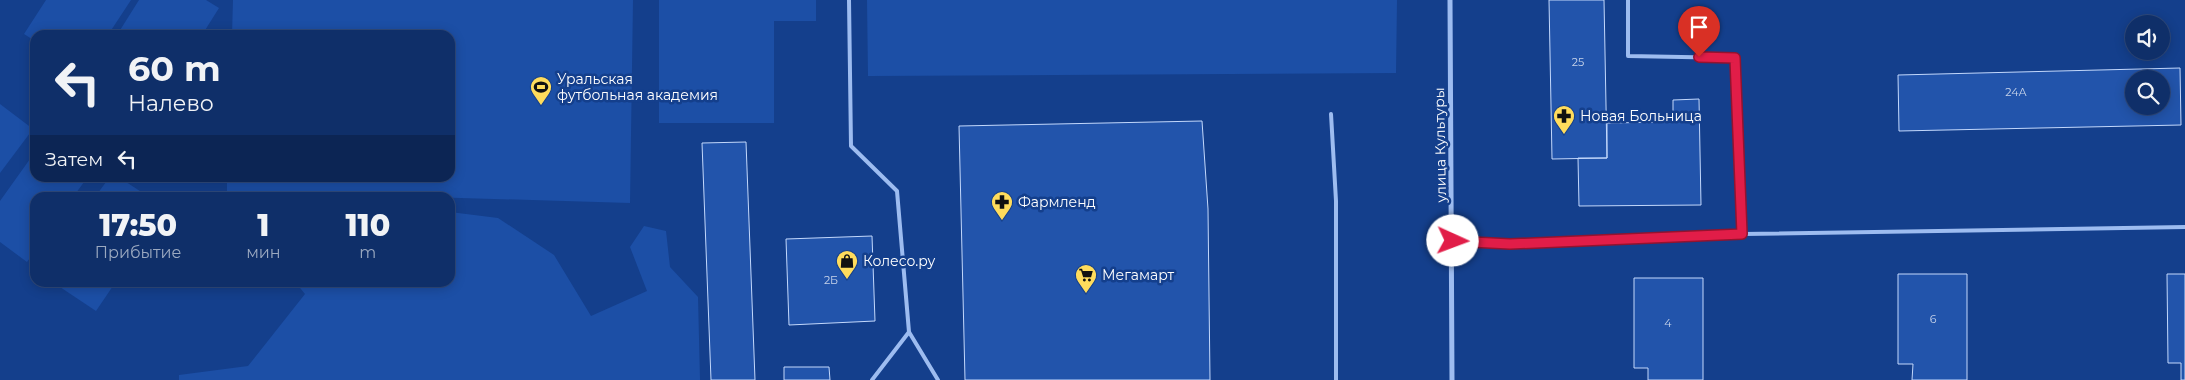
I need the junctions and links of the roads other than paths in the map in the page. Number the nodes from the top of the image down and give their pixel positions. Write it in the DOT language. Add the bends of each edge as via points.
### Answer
graph roads {
  1 [pos="849,0"];
  2 [pos="1450,0"];
  3 [pos="1628,0"];
  4 [pos="1331,114"];
  5 [pos="2185,227"];
  6 [pos="1742,234"];
  7 [pos="1453,241"];
  8 [pos="909,332"];
  9 [pos="872,380"];
  10 [pos="938,380"];
  11 [pos="1336,380"];
  12 [pos="1452,380"];
  1 -- 8 [label="lane" via="851,146 896,191"];
  2 -- 7 [label="street, улица Культуры"];
  3 -- 6 [label="lane" via="1628,56 1735,58"];
  4 -- 11 [label="lane" via="1336,201"];
  5 -- 6 [label="lane"];
  6 -- 7 [label="lane" via="1510,244"];
  7 -- 12 [label="street, улица Культуры"];
  8 -- 9 [label="lane"];
  8 -- 10 [label="lane"];
}
